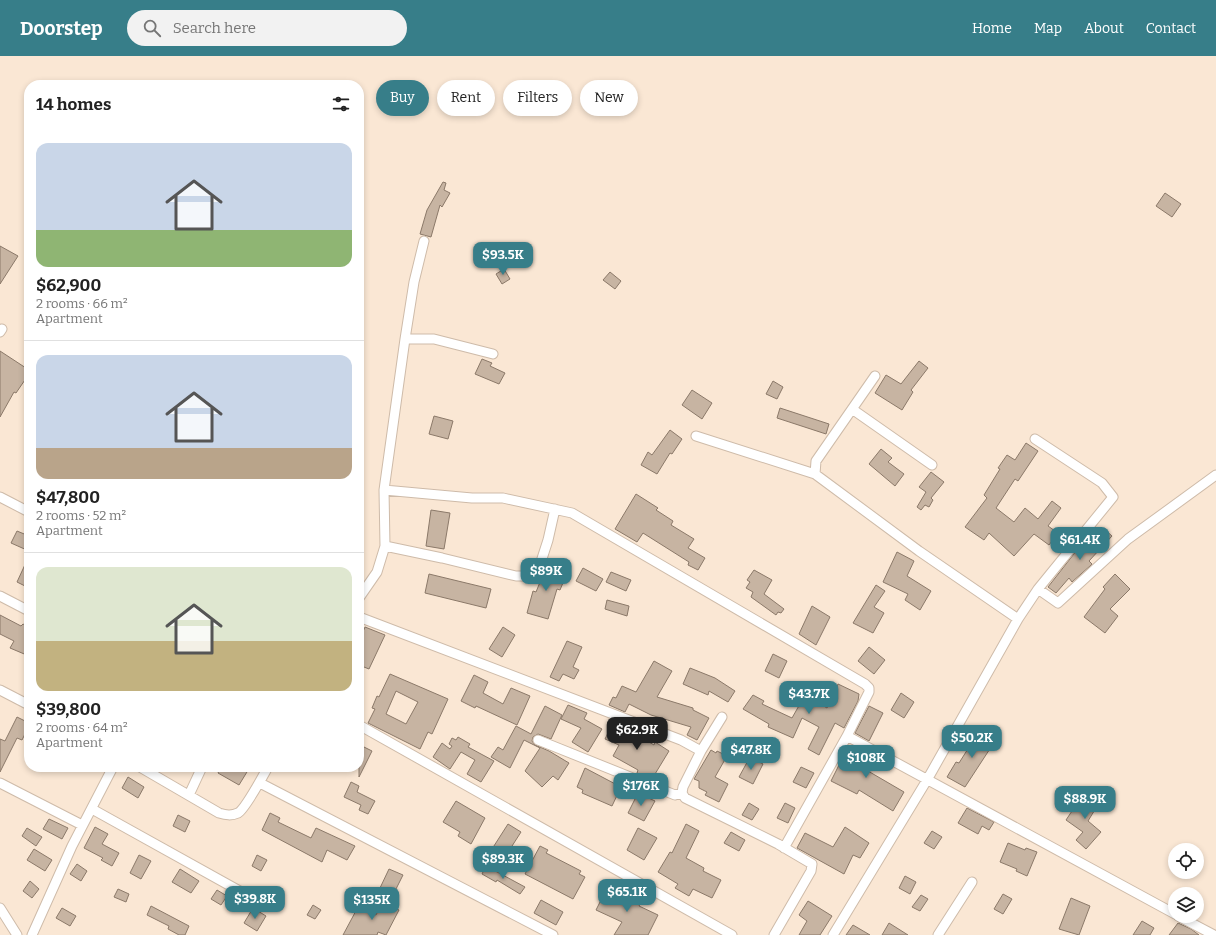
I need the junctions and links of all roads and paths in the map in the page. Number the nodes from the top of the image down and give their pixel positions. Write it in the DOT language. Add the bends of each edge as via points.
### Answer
graph roads {
  1 [pos="424,241"];
  2 [pos="405,339"];
  3 [pos="493,354"];
  4 [pos="874,376"];
  5 [pos="852,409"];
  6 [pos="696,436"];
  7 [pos="1035,438"];
  8 [pos="932,466"];
  9 [pos="815,474"];
  10 [pos="1216,475"];
  11 [pos="384,490"];
  12 [pos="0,497"];
  13 [pos="24,509"];
  14 [pos="554,509"];
  15 [pos="385,546"];
  16 [pos="1038,589"];
  17 [pos="364,591"];
  18 [pos="0,596"];
  19 [pos="24,608"];
  20 [pos="364,619"];
  21 [pos="1018,619"];
  22 [pos="0,690"];
  23 [pos="24,702"];
  24 [pos="722,717"];
  25 [pos="364,728"];
  26 [pos="847,736"];
  27 [pos="538,740"];
  28 [pos="701,751"];
  29 [pos="110,772"];
  30 [pos="149,772"];
  31 [pos="200,772"];
  32 [pos="266,772"];
  33 [pos="927,780"];
  34 [pos="0,783"];
  35 [pos="260,783"];
  36 [pos="682,793"];
  37 [pos="189,795"];
  38 [pos="92,809"];
  39 [pos="82,825"];
  40 [pos="784,848"];
  41 [pos="972,882"];
  42 [pos="264,904"];
  43 [pos="0,908"];
  44 [pos="1168,910"];
  45 [pos="1191,923"];
  46 [pos="17,935"];
  47 [pos="32,935"];
  48 [pos="553,935"];
  49 [pos="732,935"];
  50 [pos="774,935"];
  51 [pos="833,935"];
  52 [pos="938,935"];
  53 [pos="1214,935"];
  1 -- 2 [label="street" via="414,282"];
  2 -- 3 [label="street" via="434,339"];
  2 -- 11 [label="street"];
  4 -- 5 [label="street"];
  5 -- 8 [label="street"];
  5 -- 9 [label="street" via="816,461"];
  6 -- 9 [label="street"];
  7 -- 16 [label="street" via="1102,483 1113,498"];
  9 -- 21 [label="street" via="919,551"];
  10 -- 16 [label="street" via="1128,539 1058,603"];
  11 -- 14 [label="street" via="472,498 503,498"];
  11 -- 15 [label="street"];
  12 -- 13 [label="street"];
  14 -- 15 [label="street" via="538,571 530,576 516,576"];
  14 -- 26 [label="street" via="572,513 865,684 869,692"];
  15 -- 17 [label="street" via="377,572"];
  16 -- 21 [label="street"];
  18 -- 19 [label="street"];
  20 -- 28 [label="street" via="681,740"];
  21 -- 33 [label="street"];
  22 -- 23 [label="street"];
  24 -- 28 [label="street"];
  25 -- 49 [label="street"];
  26 -- 33 [label="street"];
  26 -- 40 [label="street"];
  27 -- 36 [label="street" via="675,795"];
  28 -- 36 [label="street" via="682,787"];
  29 -- 38 [label="street"];
  30 -- 37 [label="street"];
  31 -- 37 [label="street"];
  32 -- 35 [label="street"];
  33 -- 44 [label="street"];
  33 -- 51 [label="street"];
  34 -- 39 [label="street"];
  35 -- 37 [label="street" via="240,812 228,815 219,813"];
  35 -- 48 [label="street"];
  36 -- 40 [label="street" via="685,798"];
  38 -- 39 [label="street"];
  38 -- 42 [label="street"];
  39 -- 47 [label="street"];
  40 -- 50 [label="street" via="812,864 811,871"];
  41 -- 52 [label="street"];
  43 -- 46 [label="street"];
  45 -- 53 [label="street"];
}
